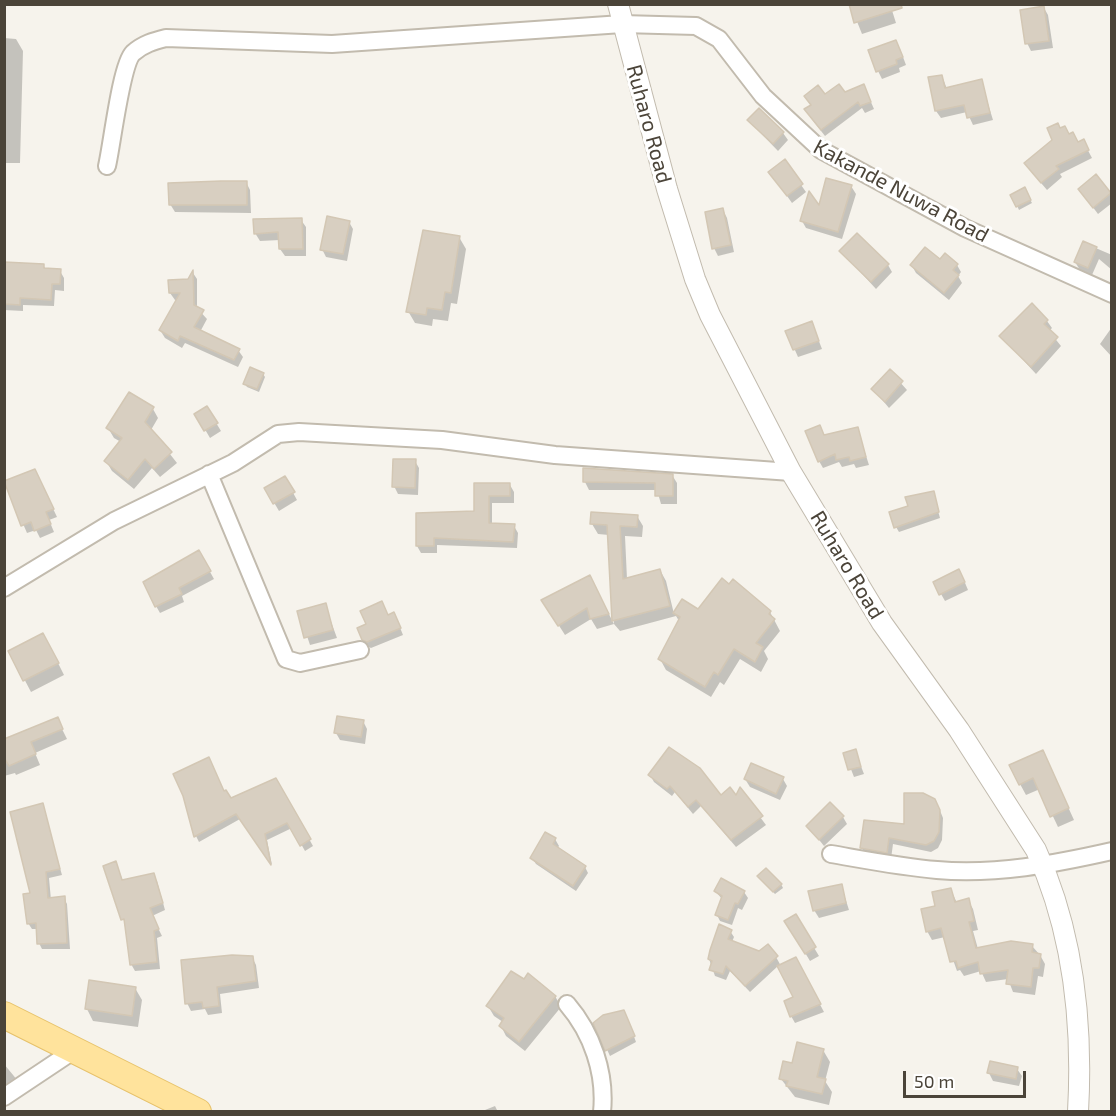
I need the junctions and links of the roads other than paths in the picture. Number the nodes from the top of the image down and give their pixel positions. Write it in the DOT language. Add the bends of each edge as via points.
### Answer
graph roads {
  1 [pos="620,14"];
  2 [pos="107,166"];
  3 [pos="1112,294"];
  4 [pos="791,472"];
  5 [pos="209,474"];
  6 [pos="4,588"];
  7 [pos="360,650"];
  8 [pos="1112,850"];
  9 [pos="831,854"];
  10 [pos="1043,865"];
  11 [pos="567,1004"];
  12 [pos="4,1015"];
  13 [pos="73,1051"];
  14 [pos="4,1097"];
  15 [pos="198,1112"];
  16 [pos="602,1112"];
  17 [pos="1078,1112"];
  1 -- 2 [label="street, Kakande Nuwa Road" via="332,44 194,37 147,43 131,55"];
  1 -- 3 [label="street, Kakande Nuwa Road" via="708,31 719,39 775,110 821,150 965,228"];
  1 -- 4 [label="street, Ruharo Road" via="695,279"];
  4 -- 5 [label="street" via="555,455 442,440 299,432 278,434"];
  4 -- 10 [label="street, Ruharo Road" via="882,623 959,730"];
  5 -- 6 [label="street" via="114,521"];
  5 -- 7 [label="street" via="285,659 300,663"];
  8 -- 10 [label="street"];
  9 -- 10 [label="street" via="939,870"];
  10 -- 17 [label="street, Ruharo Road" via="1074,987 1080,1051"];
  11 -- 16 [label="street" via="578,1017 601,1071"];
  12 -- 13 [label="main road"];
  13 -- 14 [label="street"];
  13 -- 15 [label="main road"];
}
